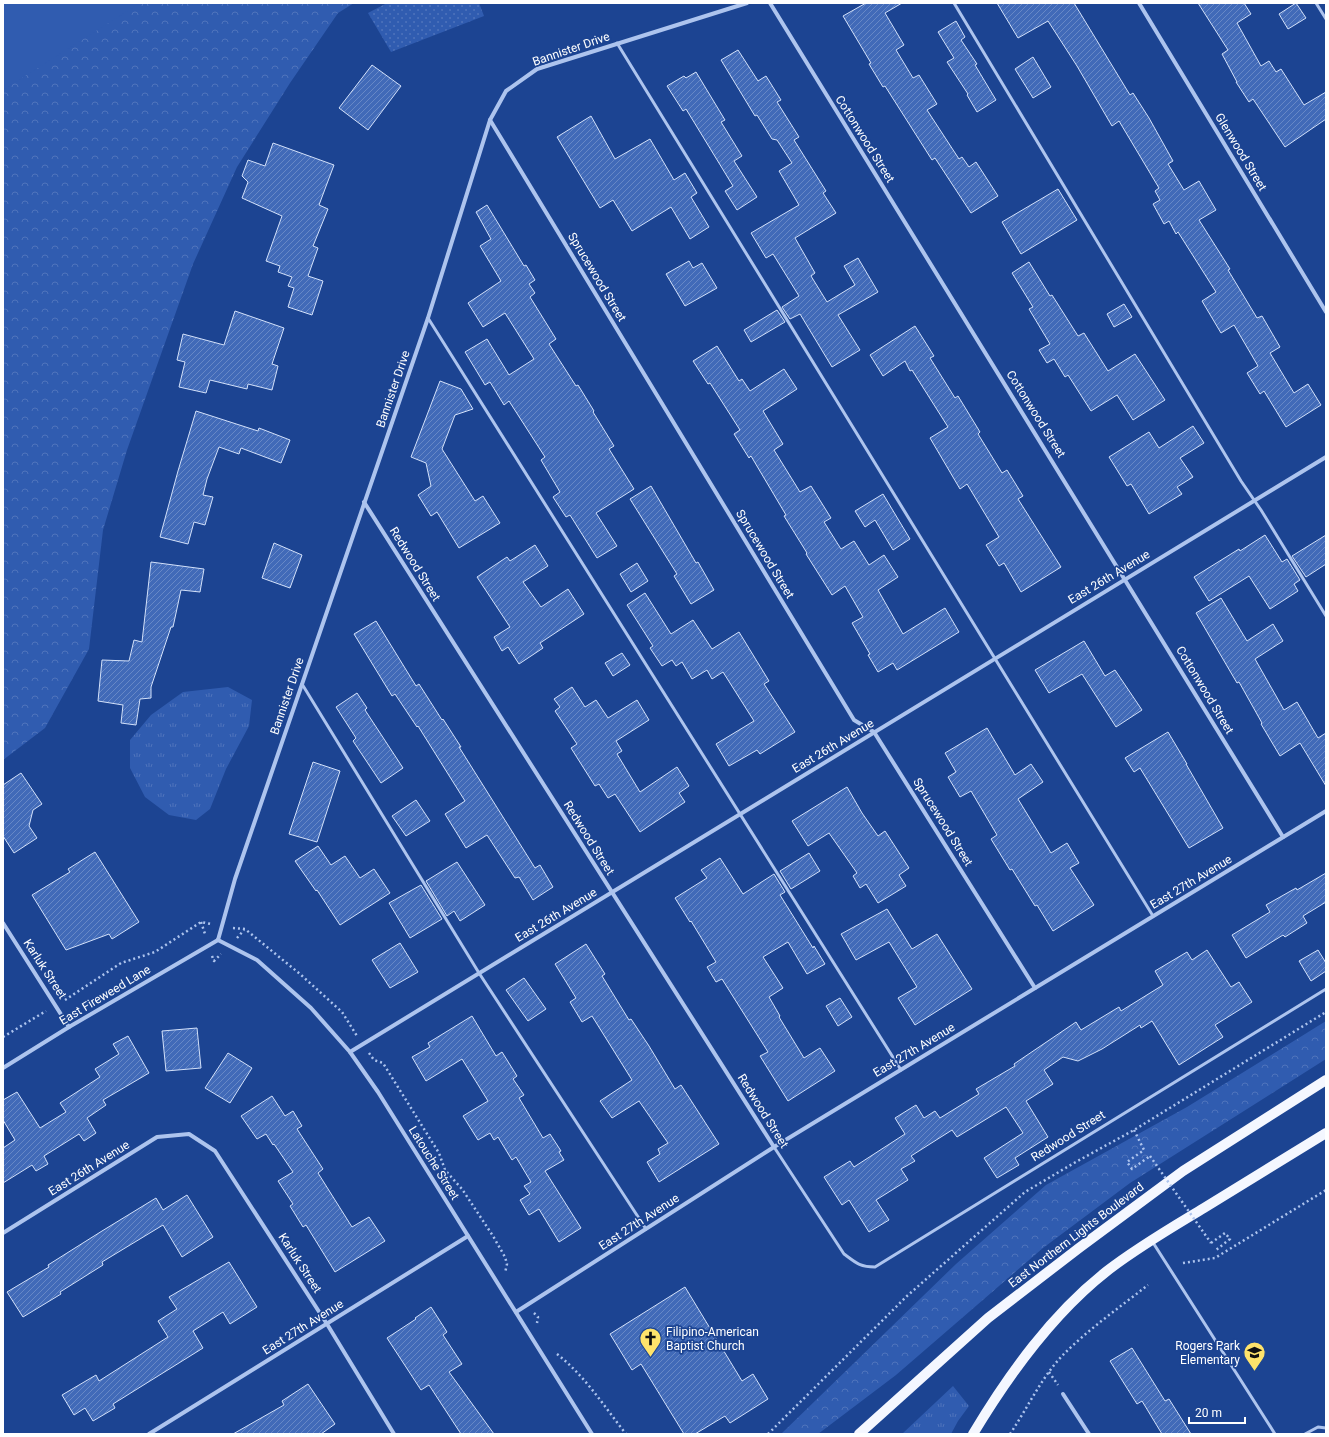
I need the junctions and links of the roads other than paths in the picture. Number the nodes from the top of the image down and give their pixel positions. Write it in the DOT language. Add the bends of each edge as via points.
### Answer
graph roads {
  1 [pos="747,3"];
  2 [pos="770,3"];
  3 [pos="954,3"];
  4 [pos="1139,3"];
  5 [pos="1316,3"];
  6 [pos="1326,19"];
  7 [pos="617,43"];
  8 [pos="490,120"];
  9 [pos="1326,312"];
  10 [pos="428,318"];
  11 [pos="1326,456"];
  12 [pos="1254,500"];
  13 [pos="364,502"];
  14 [pos="1126,579"];
  15 [pos="1326,616"];
  16 [pos="995,659"];
  17 [pos="302,684"];
  18 [pos="874,732"];
  19 [pos="1326,811"];
  20 [pos="740,814"];
  21 [pos="1283,837"];
  22 [pos="612,892"];
  23 [pos="1154,916"];
  24 [pos="3,923"];
  25 [pos="218,940"];
  26 [pos="479,973"];
  27 [pos="1036,988"];
  28 [pos="1326,990"];
  29 [pos="69,1027"];
  30 [pos="350,1052"];
  31 [pos="3,1068"];
  32 [pos="901,1070"];
  33 [pos="1326,1080"];
  34 [pos="189,1134"];
  35 [pos="1326,1134"];
  36 [pos="774,1148"];
  37 [pos="646,1229"];
  38 [pos="3,1232"];
  39 [pos="468,1236"];
  40 [pos="1151,1240"];
  41 [pos="516,1312"];
  42 [pos="327,1324"];
  43 [pos="1063,1394"];
  44 [pos="1326,1428"];
  45 [pos="149,1434"];
  46 [pos="394,1434"];
  47 [pos="592,1434"];
  48 [pos="859,1434"];
  49 [pos="973,1434"];
  50 [pos="1089,1434"];
  51 [pos="1275,1434"];
  52 [pos="1305,1434"];
  1 -- 7 [label="street, Bannister Drive"];
  2 -- 14 [label="street, Cottonwood Street"];
  3 -- 12 [label="lane"];
  4 -- 9 [label="street, Glenwood Street"];
  5 -- 6 [label="lane"];
  7 -- 8 [label="street, Bannister Drive" via="537,69 506,90"];
  7 -- 16 [label="lane"];
  8 -- 10 [label="street, Bannister Drive"];
  8 -- 18 [label="street, Sprucewood Street" via="854,720"];
  10 -- 13 [label="street, Bannister Drive"];
  10 -- 20 [label="lane"];
  11 -- 12 [label="street, East 26th Avenue"];
  12 -- 14 [label="street, East 26th Avenue"];
  12 -- 15 [label="lane"];
  13 -- 17 [label="street, Bannister Drive"];
  13 -- 22 [label="street, Redwood Street"];
  14 -- 16 [label="street, East 26th Avenue"];
  14 -- 21 [label="street, Cottonwood Street"];
  16 -- 18 [label="street, East 26th Avenue"];
  16 -- 23 [label="lane"];
  17 -- 25 [label="street, Bannister Drive" via="234,879"];
  17 -- 26 [label="lane"];
  18 -- 20 [label="street, East 26th Avenue"];
  18 -- 27 [label="street, Sprucewood Street"];
  19 -- 21 [label="street, East 27th Avenue"];
  20 -- 22 [label="street, East 26th Avenue"];
  20 -- 32 [label="lane"];
  21 -- 23 [label="street, East 27th Avenue"];
  22 -- 26 [label="street, East 26th Avenue"];
  22 -- 36 [label="street, Redwood Street"];
  23 -- 27 [label="street, East 27th Avenue"];
  24 -- 29 [label="street, Karluk Street"];
  25 -- 29 [label="street, East Fireweed Lane"];
  25 -- 30 [label="street, Latouche Street" via="257,960 311,1008"];
  26 -- 30 [label="street, East 26th Avenue"];
  26 -- 37 [label="lane"];
  27 -- 32 [label="street, East 27th Avenue"];
  28 -- 36 [label="lane, Redwood Street" via="876,1267 864,1267 844,1254"];
  29 -- 31 [label="street, East Fireweed Lane"];
  30 -- 39 [label="street, Latouche Street"];
  32 -- 36 [label="street, East 27th Avenue"];
  33 -- 48 [label="main road, East Northern Lights Boulevard" via="1183,1171 1079,1248 988,1318"];
  34 -- 38 [label="street, East 26th Avenue" via="158,1137"];
  34 -- 42 [label="street, Karluk Street" via="215,1151"];
  35 -- 40 [label="main road"];
  36 -- 37 [label="street, East 27th Avenue"];
  37 -- 41 [label="street, East 27th Avenue"];
  39 -- 41 [label="street, Latouche Street"];
  39 -- 42 [label="street, East 27th Avenue"];
  40 -- 49 [label="main road" via="1107,1271 1071,1304 1036,1343 991,1403"];
  40 -- 51 [label="lane"];
  41 -- 47 [label="street, Latouche Street"];
  42 -- 45 [label="street, East 27th Avenue"];
  42 -- 46 [label="street, Karluk Street"];
  43 -- 50 [label="street"];
  44 -- 52 [label="lane" via="1318,1427"];
}
